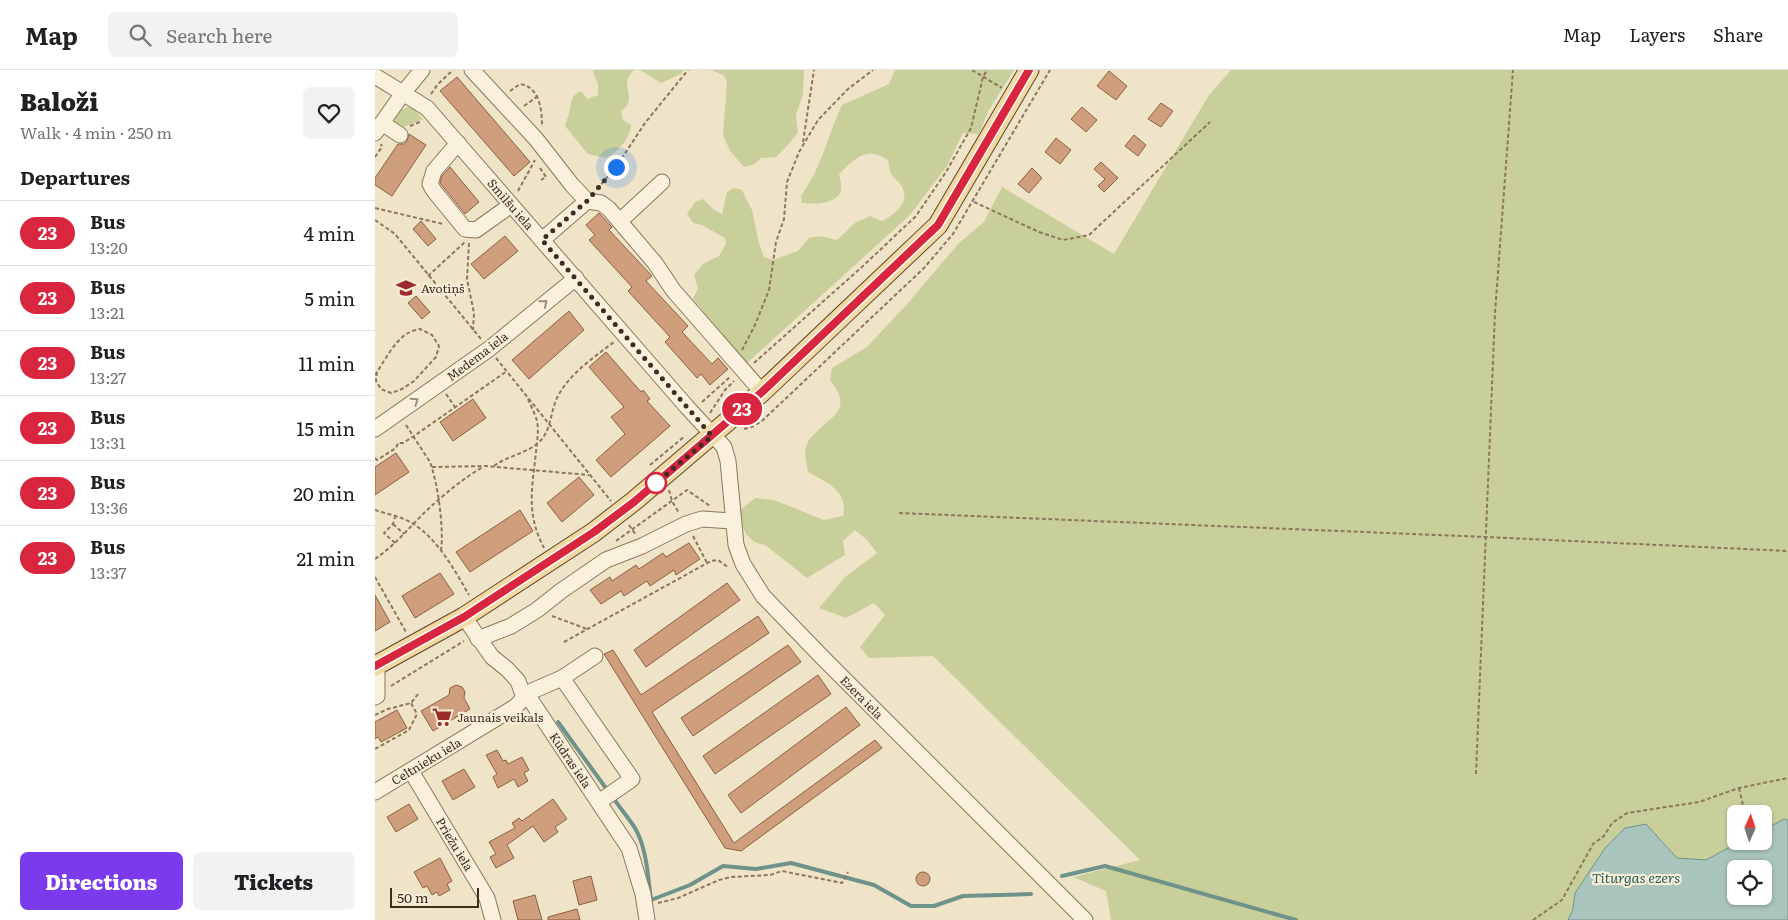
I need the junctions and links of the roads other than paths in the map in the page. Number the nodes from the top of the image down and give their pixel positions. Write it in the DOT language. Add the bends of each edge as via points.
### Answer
graph roads {
  1 [pos="422,70"];
  2 [pos="1029,70"];
  3 [pos="375,76"];
  4 [pos="473,77"];
  5 [pos="403,93"];
  6 [pos="379,131"];
  7 [pos="400,135"];
  8 [pos="458,143"];
  9 [pos="662,182"];
  10 [pos="587,201"];
  11 [pos="510,203"];
  12 [pos="620,221"];
  13 [pos="542,240"];
  14 [pos="576,278"];
  15 [pos="762,392"];
  16 [pos="701,424"];
  17 [pos="375,429"];
  18 [pos="732,521"];
  19 [pos="464,617"];
  20 [pos="478,639"];
  21 [pos="595,656"];
  22 [pos="376,665"];
  23 [pos="562,678"];
  24 [pos="523,695"];
  25 [pos="375,697"];
  26 [pos="411,770"];
  27 [pos="375,792"];
  28 [pos="599,802"];
  29 [pos="646,913"];
  30 [pos="493,920"];
  31 [pos="1085,920"];
  1 -- 5 [label="street"];
  2 -- 15 [label="main road" via="938,225"];
  3 -- 5 [label="street, Smilšu iela"];
  4 -- 10 [label="street" via="494,101 513,116 531,141"];
  5 -- 6 [label="street"];
  5 -- 8 [label="street, Smilšu iela" via="427,108"];
  6 -- 7 [label="street"];
  8 -- 11 [label="street, Smilšu iela"];
  8 -- 11 [label="street" via="434,172 430,184 465,229 476,230"];
  9 -- 12 [label="street"];
  10 -- 12 [label="street" via="601,203"];
  10 -- 13 [label="street"];
  11 -- 13 [label="street, Smilšu iela"];
  12 -- 15 [label="street" via="673,290"];
  13 -- 14 [label="street, Smilšu iela"];
  14 -- 16 [label="street, Smilšu iela"];
  17 -- 14 [label="street, Medema iela, one-way" via="489,349"];
  15 -- 16 [label="main road"];
  16 -- 18 [label="street, Ezera iela" via="724,448 728,461"];
  16 -- 19 [label="main road" via="620,513"];
  18 -- 20 [label="street" via="702,520 687,524 606,560 537,610 511,626"];
  18 -- 31 [label="street, Ezera iela" via="743,564 763,596"];
  19 -- 20 [label="street, Kūdras iela"];
  19 -- 22 [label="main road"];
  20 -- 24 [label="street, Kūdras iela" via="492,658 518,680"];
  21 -- 23 [label="street"];
  22 -- 25 [label="street"];
  23 -- 24 [label="street"];
  23 -- 28 [label="street" via="633,779"];
  24 -- 26 [label="street, Celtnieku iela" via="515,707"];
  24 -- 28 [label="street, Kūdras iela" via="532,702"];
  26 -- 27 [label="street, Celtnieku iela"];
  26 -- 30 [label="street, Priežu iela" via="487,898"];
  28 -- 29 [label="street, Kūdras iela" via="629,848"];
}
